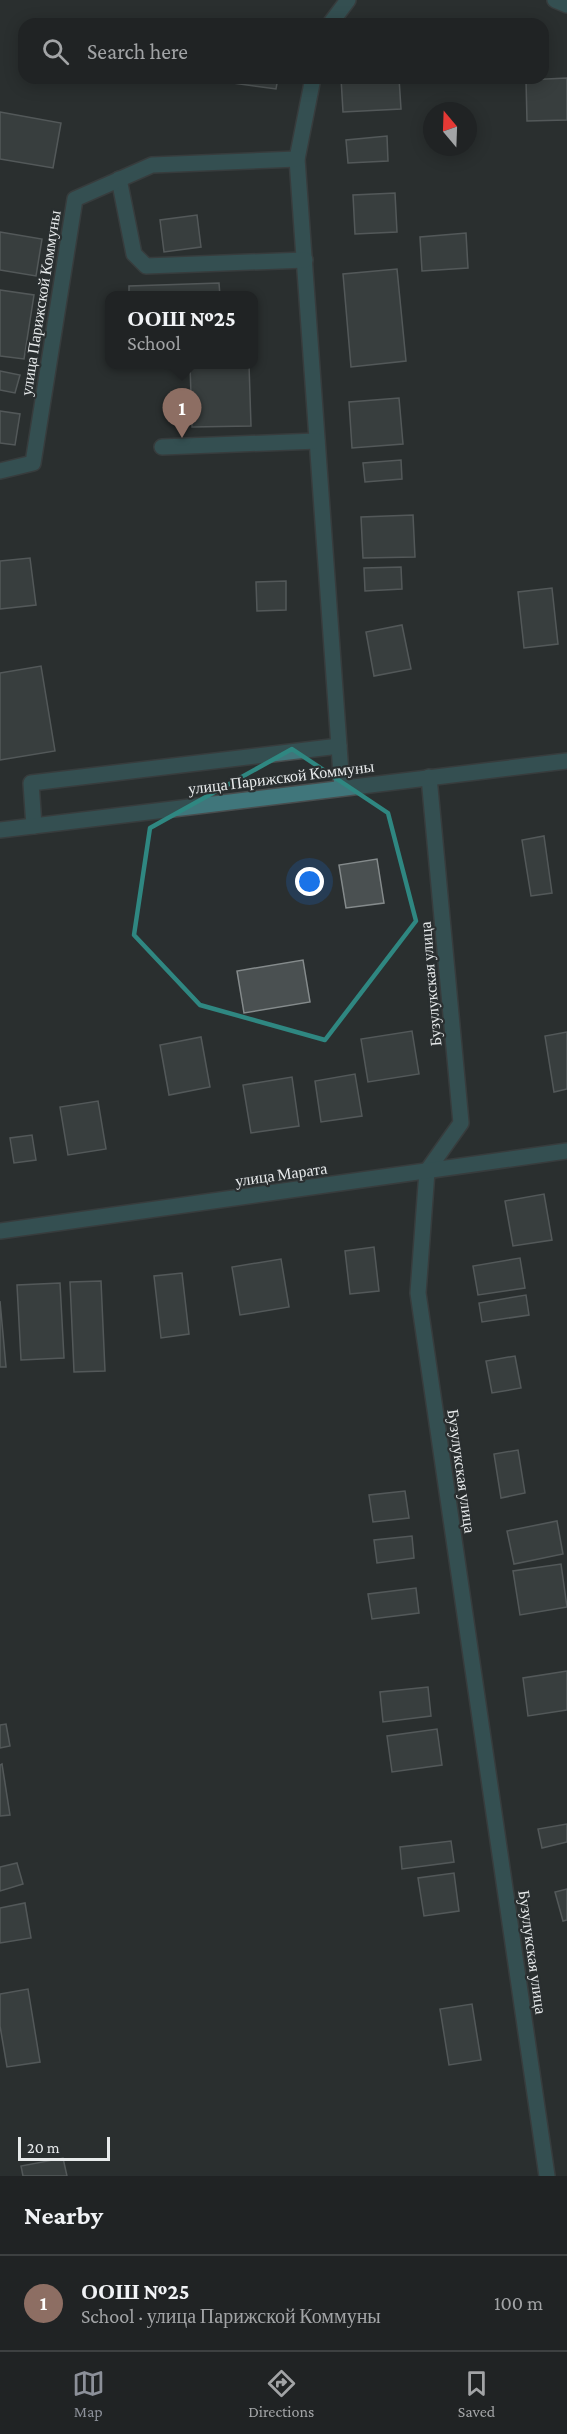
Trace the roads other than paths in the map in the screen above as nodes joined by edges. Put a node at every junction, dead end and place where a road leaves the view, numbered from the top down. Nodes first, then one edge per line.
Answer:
1 (348, 0) edge
2 (555, 0) edge
3 (567, 5) edge
4 (334, 18) edge
5 (312, 84) edge
6 (297, 159) junction
7 (119, 179) junction
8 (304, 260) junction
9 (317, 441) junction
10 (162, 447) dead end
11 (0, 471) edge
12 (339, 746) junction
13 (567, 761) edge
14 (429, 777) junction
15 (342, 788) junction
16 (34, 826) junction
17 (0, 830) edge
18 (567, 1151) edge
19 (427, 1172) junction
20 (0, 1231) edge
21 (548, 2176) edge

1 - 4 street
2 - 3 street
5 - 6 street
6 - 7 street, улица Парижской Коммуны
6 - 8 street
7 - 8 street
7 - 11 street, улица Парижской Коммуны
8 - 9 street
9 - 10 street
9 - 12 street
12 - 15 street
12 - 16 street
13 - 14 street, улица Парижской Коммуны
14 - 15 street, улица Парижской Коммуны
14 - 19 street, Бузулукская улица
15 - 16 street, улица Парижской Коммуны
16 - 17 street, улица Парижской Коммуны
18 - 19 street, улица Марата
19 - 20 street, улица Марата
19 - 21 street, Бузулукская улица

